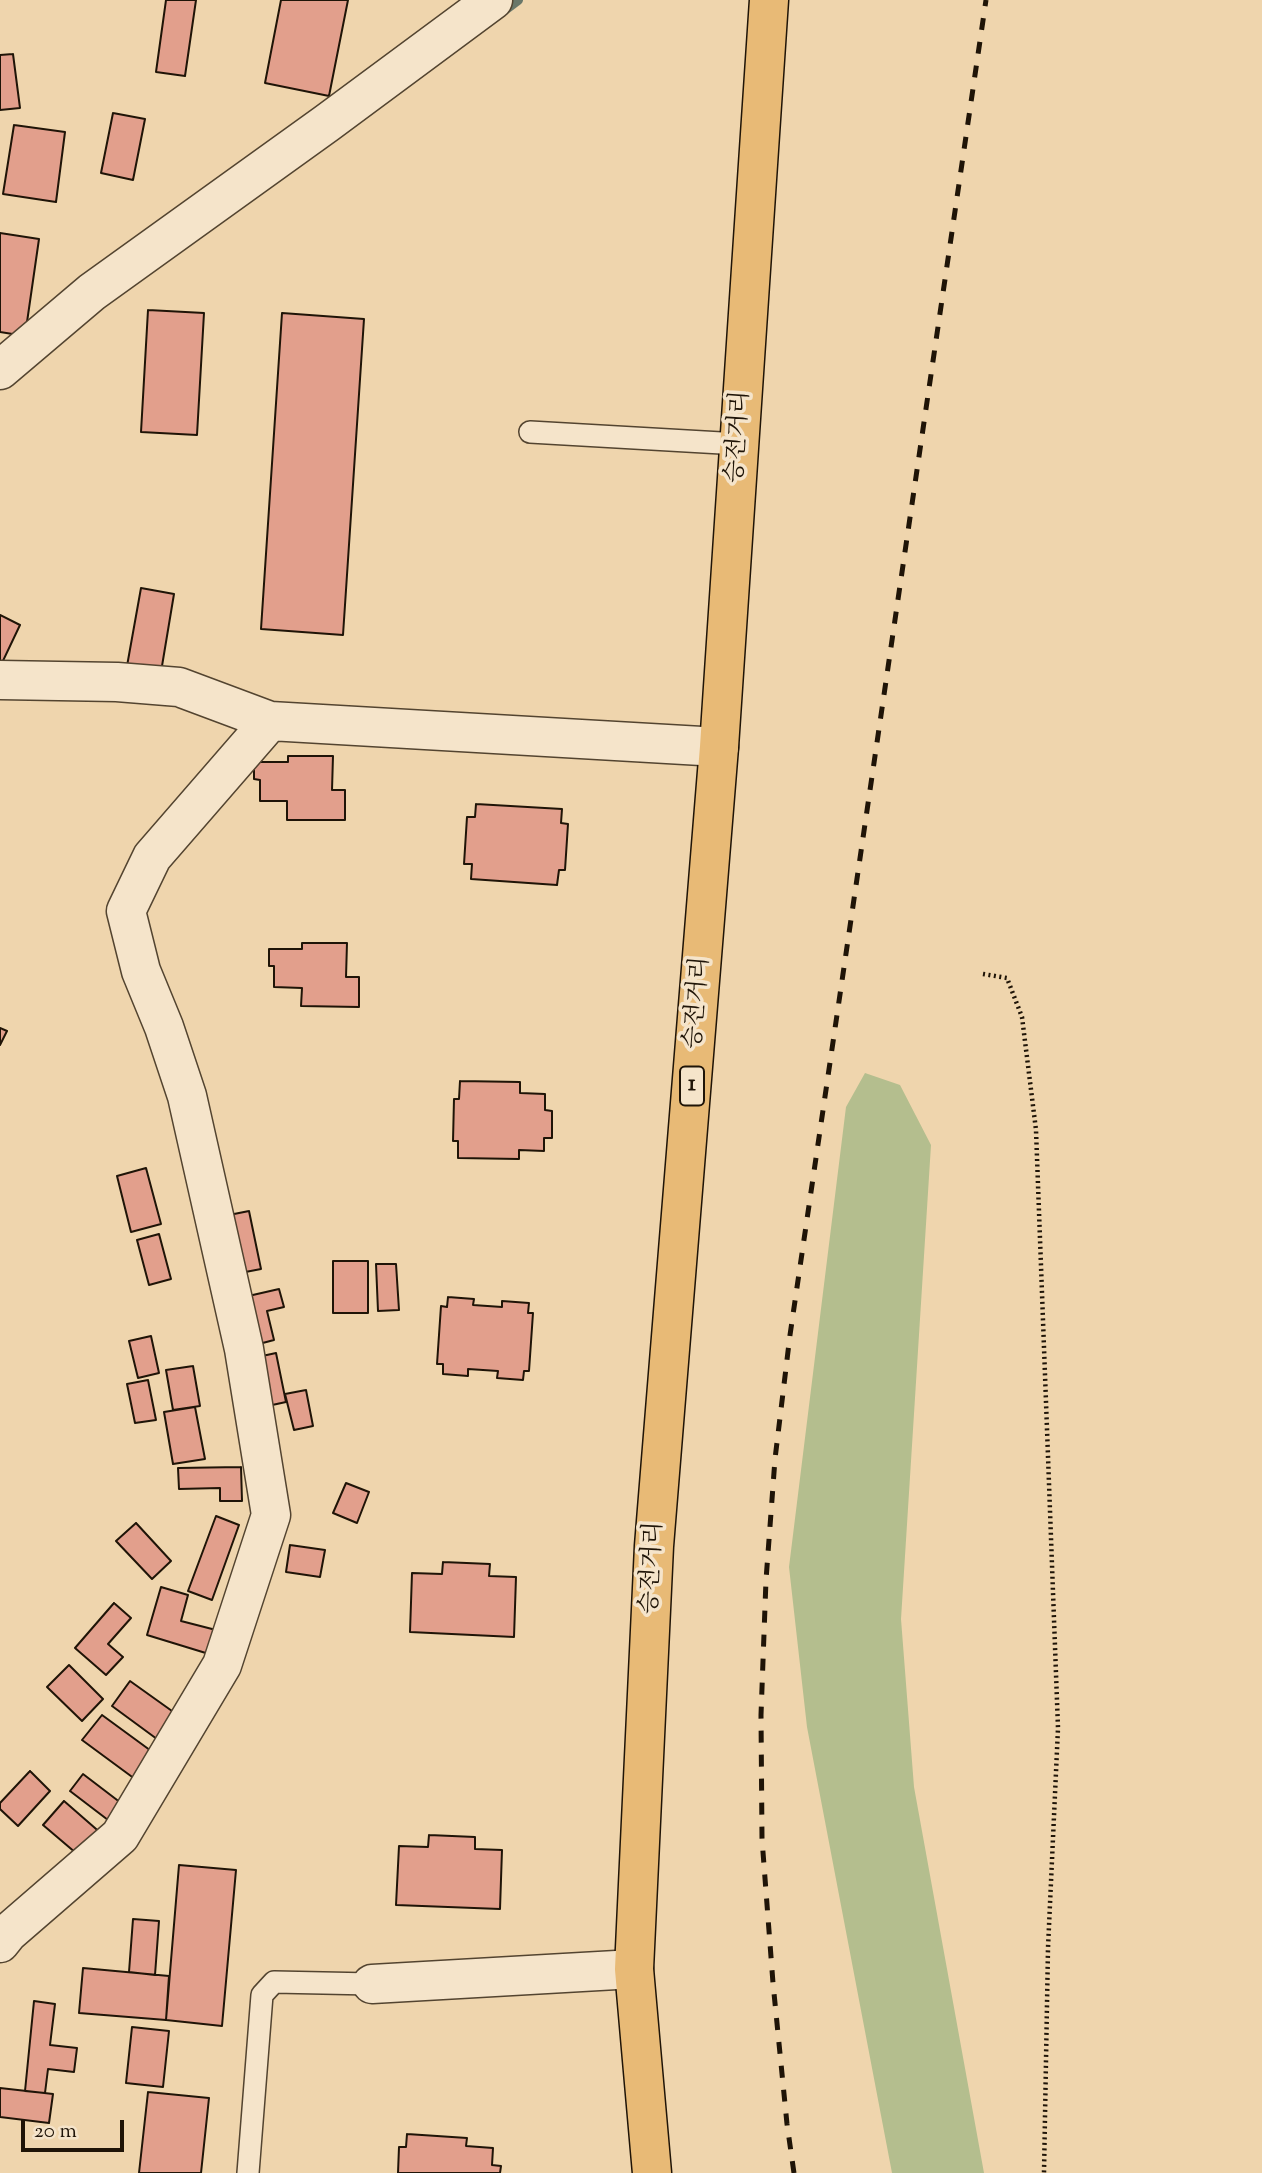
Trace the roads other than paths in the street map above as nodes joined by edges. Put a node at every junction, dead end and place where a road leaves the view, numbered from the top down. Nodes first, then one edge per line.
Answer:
1 (493, 0) edge
2 (769, 0) edge
3 (0, 370) edge
4 (530, 432) dead end
5 (739, 444) junction
6 (0, 680) edge
7 (270, 721) junction
8 (719, 747) junction
9 (0, 1943) edge
10 (634, 1969) junction
11 (372, 1984) joint
12 (248, 2173) edge
13 (652, 2173) edge

1 - 3 street
2 - 5 main road, 승전거리 / 1
4 - 5 lane
5 - 8 main road, 승전거리 / 1
6 - 7 street
7 - 8 street
7 - 9 street
8 - 10 main road, 승전거리 / 1
10 - 11 street
10 - 13 main road, 승전거리 / 1
11 - 12 lane

